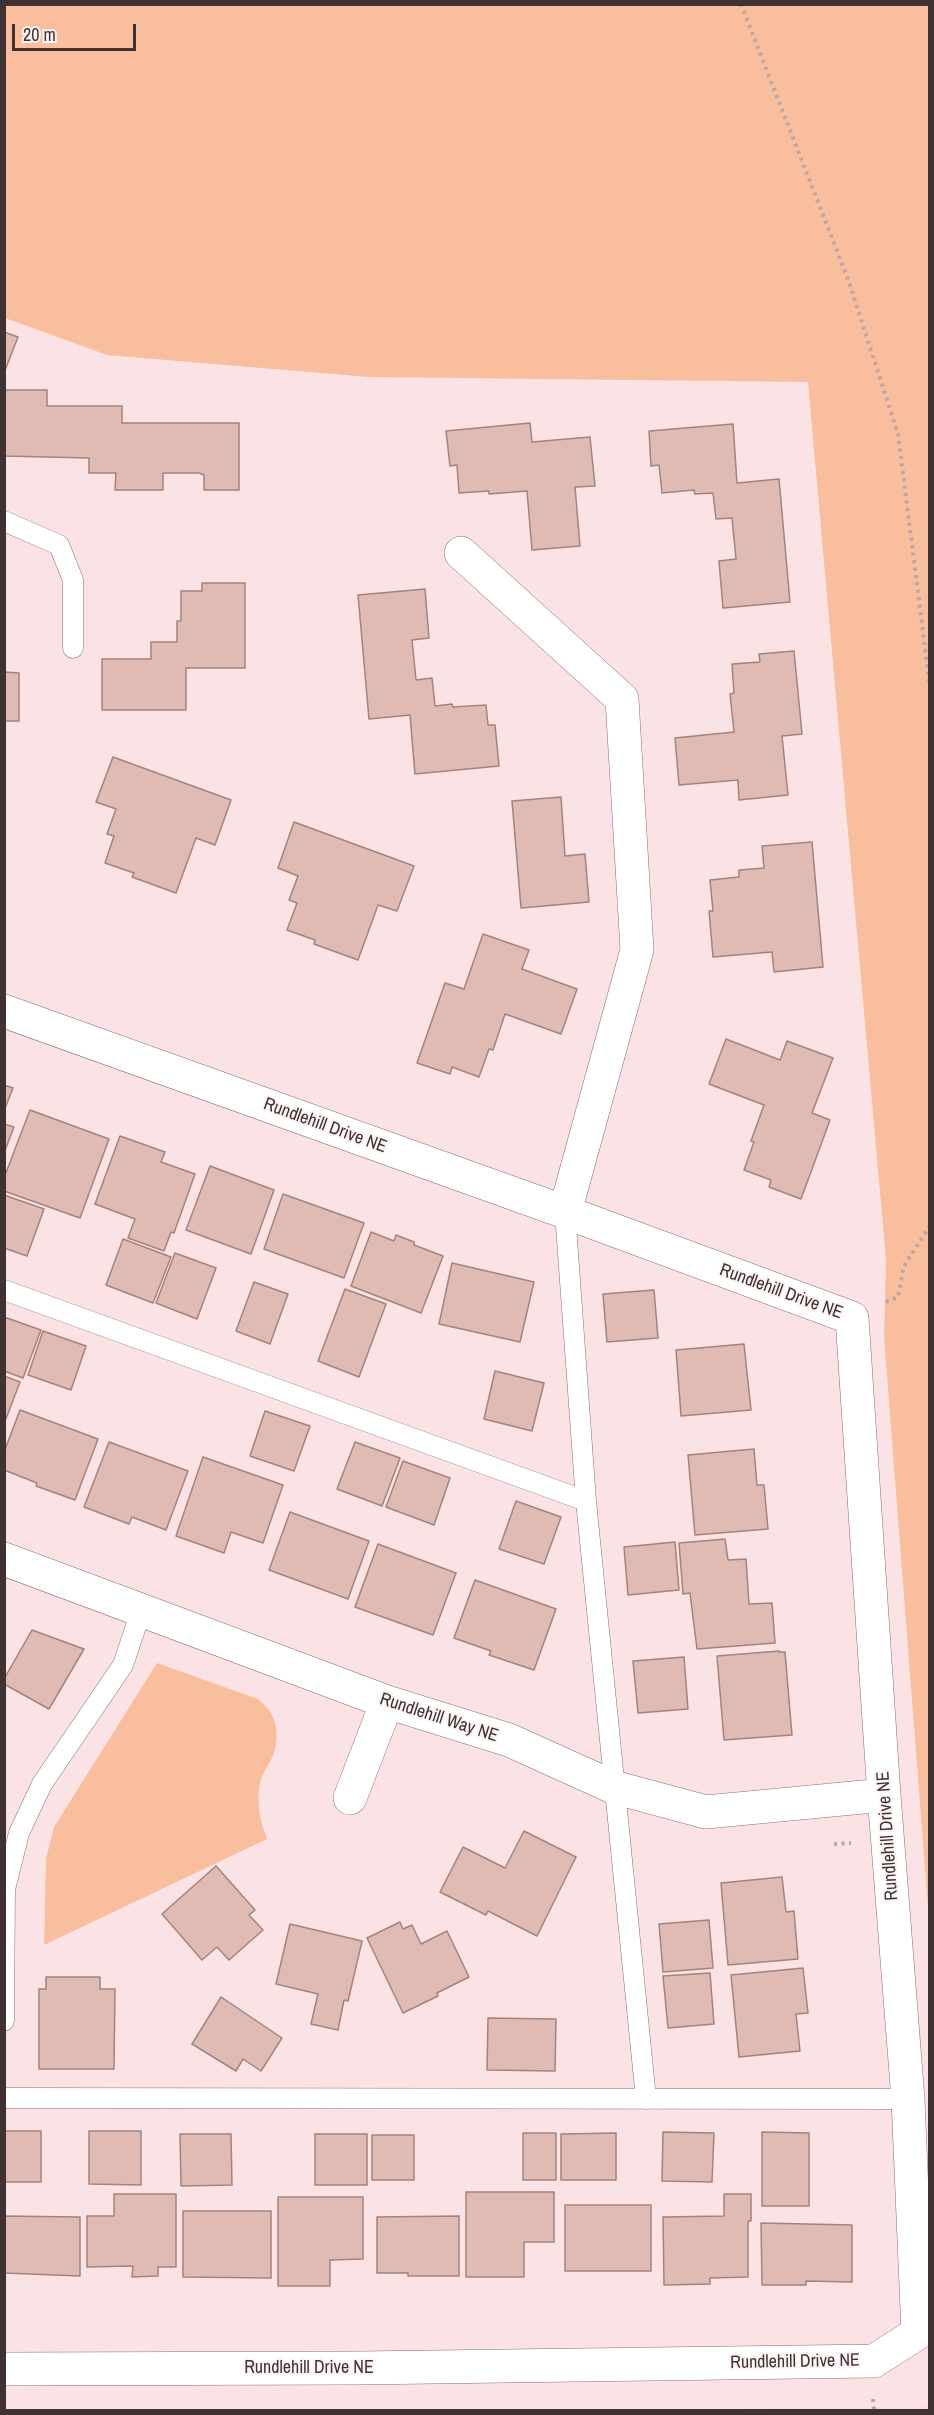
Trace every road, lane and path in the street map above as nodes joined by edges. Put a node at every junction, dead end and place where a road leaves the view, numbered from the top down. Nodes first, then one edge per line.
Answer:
1 (741, 4) edge
2 (4, 520) edge
3 (461, 553) dead end
4 (73, 648) dead end
5 (930, 687) edge
6 (4, 1011) edge
7 (565, 1212) junction
8 (930, 1226) edge
9 (4, 1290) edge
10 (852, 1318) junction
11 (586, 1501) junction
12 (4, 1559) edge
13 (141, 1611) junction
14 (387, 1702) junction
15 (613, 1786) junction
16 (884, 1795) junction
17 (350, 1798) dead end
18 (4, 2021) edge
19 (4, 2098) edge
20 (646, 2099) junction
21 (908, 2099) junction
22 (4, 2369) edge

1 - 5 path
2 - 4 lane
3 - 7 street
6 - 7 street, Rundlehill Drive NE
7 - 10 street, Rundlehill Drive NE
7 - 11 lane
8 - 10 path
9 - 11 lane
10 - 16 street, Rundlehill Drive NE
11 - 15 lane
12 - 13 street, Rundlehill Way NE
13 - 14 street, Rundlehill Way NE
13 - 18 lane
14 - 15 street, Rundlehill Way NE
14 - 17 street
15 - 16 street, Rundlehill Way NE
15 - 20 lane
16 - 21 street, Rundlehill Drive NE
19 - 20 lane
20 - 21 lane
21 - 22 street, Rundlehill Drive NE

